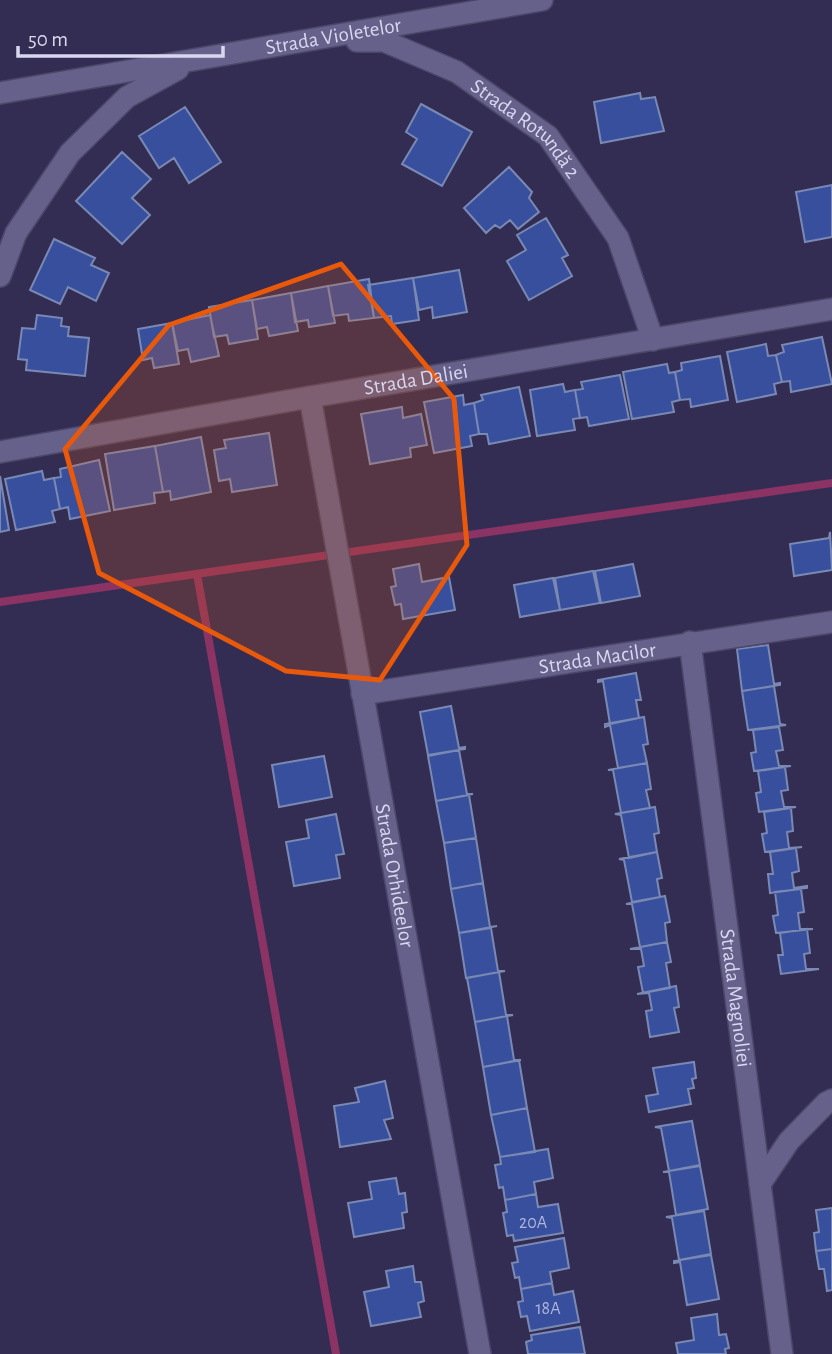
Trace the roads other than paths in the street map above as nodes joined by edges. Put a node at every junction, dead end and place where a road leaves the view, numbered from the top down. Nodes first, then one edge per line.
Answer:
1 (542, 0) edge
2 (299, 41) junction
3 (196, 60) junction
4 (0, 93) edge
5 (0, 276) edge
6 (832, 309) edge
7 (653, 340) junction
8 (310, 397) junction
9 (0, 452) edge
10 (832, 622) edge
11 (690, 642) junction
12 (362, 694) junction
13 (832, 1100) edge
14 (760, 1184) junction
15 (480, 1354) edge
16 (782, 1354) edge

1 - 2 street, Strada Violetelor
2 - 3 street, Strada Violetelor
2 - 7 street, Strada Rotundă 2
3 - 4 street, Strada Violetelor
3 - 5 street
6 - 7 street, Strada Daliei
7 - 8 street, Strada Daliei
8 - 9 street, Strada Daliei
8 - 12 street, Strada Orhideelor
10 - 11 street, Strada Macilor
11 - 12 street, Strada Macilor
11 - 14 street, Strada Magnoliei
12 - 15 street, Strada Orhideelor
13 - 14 street
14 - 16 street, Strada Magnoliei

